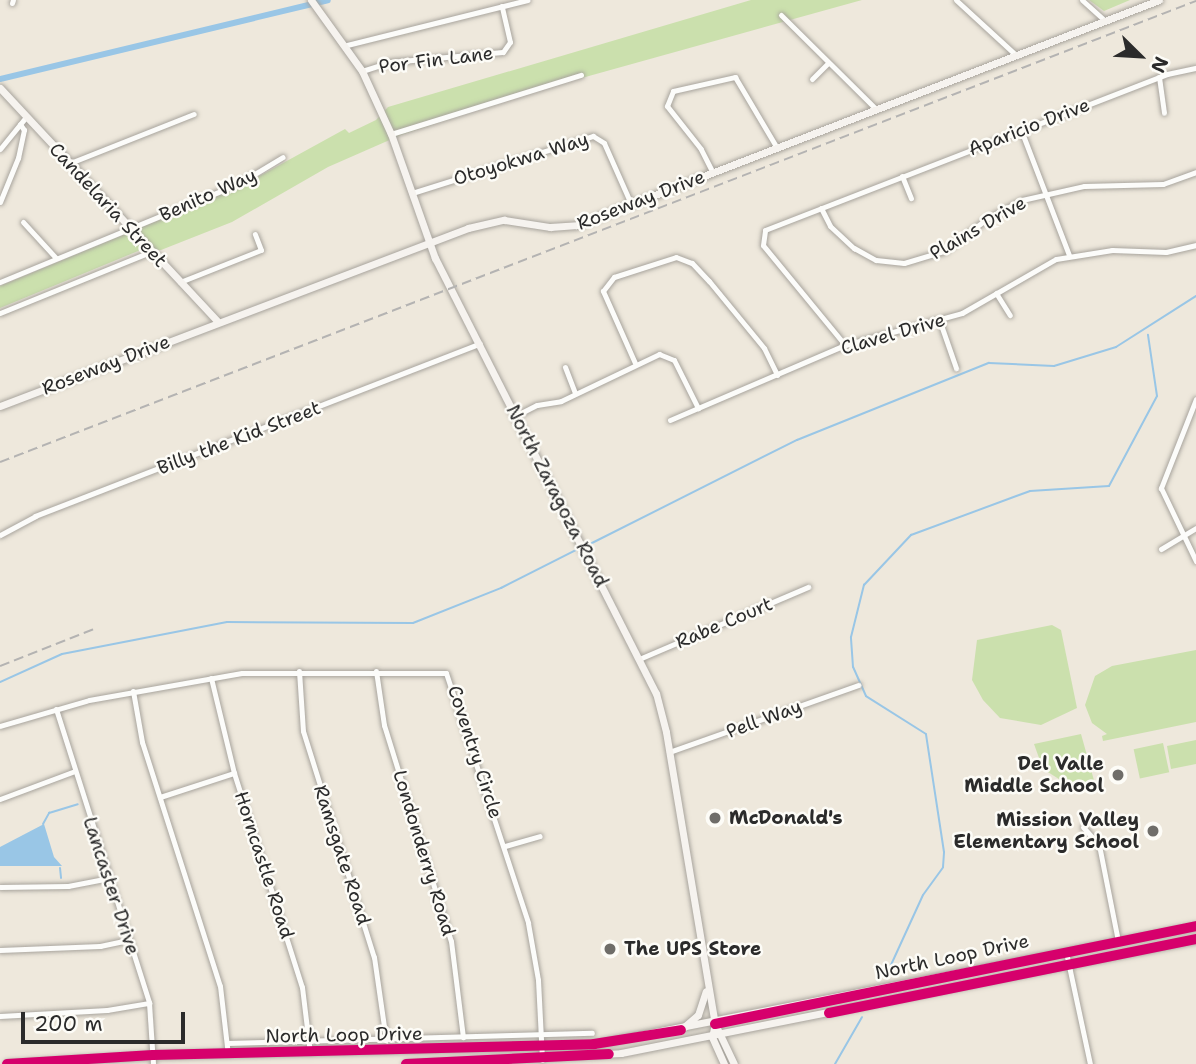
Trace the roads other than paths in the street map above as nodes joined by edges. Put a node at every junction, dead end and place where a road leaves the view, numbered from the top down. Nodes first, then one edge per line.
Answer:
1 (311, 0) edge
2 (527, 0) edge
3 (956, 0) edge
4 (1082, 0) edge
5 (1130, 0) edge
6 (1159, 0) edge
7 (502, 6) junction
8 (1138, 8) junction
9 (781, 15) dead end
10 (1105, 21) junction
11 (347, 45) junction
12 (1017, 56) junction
13 (828, 63) junction
14 (1196, 68) edge
15 (362, 71) junction
16 (581, 75) dead end
17 (1159, 77) junction
18 (812, 79) dead end
19 (0, 88) edge
20 (877, 110) junction
21 (1164, 113) dead end
22 (194, 114) dead end
23 (26, 117) junction
24 (20, 124) junction
25 (1021, 130) junction
26 (391, 134) junction
27 (777, 148) junction
28 (0, 149) edge
29 (283, 157) dead end
30 (70, 163) junction
31 (1196, 172) edge
32 (713, 173) junction
33 (902, 176) junction
34 (412, 193) junction
35 (1046, 194) junction
36 (911, 198) dead end
37 (0, 202) edge
38 (631, 204) junction
39 (821, 208) junction
40 (23, 222) dead end
41 (131, 228) junction
42 (255, 234) dead end
43 (428, 242) junction
44 (1196, 245) edge
45 (153, 251) junction
46 (1069, 255) junction
47 (56, 258) junction
48 (0, 282) edge
49 (180, 282) junction
50 (996, 293) junction
51 (0, 313) edge
52 (1010, 315) dead end
53 (217, 321) junction
54 (940, 322) junction
55 (480, 343) junction
56 (845, 345) junction
57 (635, 363) junction
58 (565, 367) dead end
59 (956, 368) dead end
60 (777, 375) junction
61 (576, 393) junction
62 (1196, 399) edge
63 (0, 406) edge
64 (698, 408) junction
65 (517, 415) junction
66 (1195, 415) edge
67 (670, 420) dead end
68 (1196, 528) edge
69 (0, 535) edge
70 (1182, 536) junction
71 (1161, 549) dead end
72 (1196, 561) edge
73 (808, 587) dead end
74 (639, 659) junction
75 (299, 671) junction
76 (376, 671) junction
77 (211, 678) junction
78 (858, 685) dead end
79 (133, 691) junction
80 (56, 709) junction
81 (0, 726) edge
82 (670, 752) junction
83 (75, 771) junction
84 (234, 773) junction
85 (160, 797) junction
86 (0, 799) edge
87 (1083, 827) dead end
88 (540, 836) dead end
89 (505, 846) junction
90 (109, 878) junction
91 (0, 887) edge
92 (1196, 926) edge
93 (1196, 939) edge
94 (129, 940) junction
95 (1118, 942) junction
96 (0, 950) edge
97 (1066, 952) junction
98 (1069, 965) junction
99 (706, 986) junction
100 (849, 996) junction
101 (149, 1003) junction
102 (851, 1008) junction
103 (0, 1016) edge
104 (715, 1024) junction
105 (681, 1030) junction
106 (592, 1033) dead end
107 (541, 1034) junction
108 (723, 1036) junction
109 (463, 1037) junction
110 (712, 1037) junction
111 (386, 1040) junction
112 (308, 1042) junction
113 (227, 1043) junction
114 (541, 1046) junction
115 (310, 1054) junction
116 (228, 1055) junction
117 (153, 1060) edge
118 (542, 1060) junction
119 (464, 1063) edge
120 (12, 1064) edge
121 (229, 1064) edge
122 (406, 1064) edge
123 (724, 1064) edge
124 (734, 1064) edge
125 (1090, 1064) edge

1 - 11 main road, North Zaragoza Road
2 - 7 street
3 - 12 street
4 - 10 street
5 - 8 main road
6 - 8 main road, Roseway Drive
7 - 11 street
7 - 15 street, Por Fin Lane
8 - 10 main road, Roseway Drive
9 - 13 street
10 - 12 main road, Roseway Drive
11 - 15 main road, North Zaragoza Road
12 - 20 main road, Roseway Drive
13 - 18 street
13 - 20 street
14 - 17 street, Aparicio Drive
15 - 26 main road, North Zaragoza Road
16 - 26 street
17 - 21 street
17 - 25 street, Aparicio Drive
19 - 23 main road, Candelaria Street
20 - 27 main road, Roseway Drive
22 - 30 street
23 - 24 street
23 - 30 main road, Candelaria Street
24 - 28 street
24 - 37 street
25 - 33 street, Aparicio Drive
25 - 35 street
26 - 34 main road, North Zaragoza Road
27 - 32 main road, Roseway Drive
27 - 32 street
29 - 41 street, Benito Way
30 - 41 main road, Candelaria Street
31 - 35 street, Plains Drive
32 - 38 main road, Roseway Drive
33 - 36 street
33 - 39 street, Aparicio Drive
34 - 38 street, Otoyokwa Way
34 - 43 main road, North Zaragoza Road
35 - 39 street, Plains Drive
35 - 46 street
38 - 43 main road, Roseway Drive
39 - 56 street, Aparicio Drive
40 - 47 street
41 - 45 main road, Candelaria Street
41 - 47 street, Benito Way
42 - 49 street
43 - 53 main road, Roseway Drive
43 - 55 main road, North Zaragoza Road
44 - 46 street, Clavel Drive
45 - 49 main road, Candelaria Street
45 - 51 street
46 - 50 street, Clavel Drive
47 - 48 street, Benito Way
49 - 53 main road, Candelaria Street
50 - 52 street
50 - 54 street, Clavel Drive
53 - 63 main road, Roseway Drive
54 - 56 street, Clavel Drive
54 - 59 street
55 - 65 main road, North Zaragoza Road
55 - 69 street, Billy the Kid Street
56 - 60 street, Clavel Drive
57 - 60 street
57 - 61 street
57 - 64 street
58 - 61 street
60 - 64 street, Clavel Drive
61 - 65 street
62 - 66 street
64 - 67 street, Clavel Drive
65 - 74 main road, North Zaragoza Road
66 - 70 street
68 - 70 street
70 - 71 street
70 - 72 street
73 - 74 street, Rabe Court
74 - 82 main road, North Zaragoza Road
75 - 76 street, Coventry Circle
75 - 77 street, Coventry Circle
75 - 111 street, Ramsgate Road
76 - 89 street, Coventry Circle
76 - 109 street, Londonderry Road
77 - 79 street, Coventry Circle
77 - 84 street, Horncastle Road
78 - 82 street, Pell Way
79 - 80 street, Coventry Circle
79 - 85 street
80 - 81 street, Coventry Circle
80 - 83 street, Lancaster Drive
82 - 99 main road, North Zaragoza Road
83 - 86 street
83 - 90 street, Lancaster Drive
84 - 85 street
84 - 112 street, Horncastle Road
85 - 113 street
87 - 95 street
88 - 89 street
89 - 107 street, Coventry Circle
90 - 91 street
90 - 94 street, Lancaster Drive
92 - 95 main road, North Loop Drive
93 - 98 main road, North Loop Drive
94 - 96 street
94 - 101 street, Lancaster Drive
95 - 97 main road, North Loop Drive
97 - 98 street
97 - 100 main road, North Loop Drive
98 - 102 main road, North Loop Drive
98 - 125 street
99 - 104 main road, North Zaragoza Road
99 - 105 main road
100 - 102 main road
100 - 104 main road, North Loop Drive
101 - 103 street
101 - 117 street, Lancaster Drive
102 - 108 main road, North Loop Drive
104 - 105 main road, North Loop Drive
104 - 108 main road, North Zaragoza Road
104 - 110 main road, North Zaragoza Road
105 - 114 main road, North Loop Drive
106 - 107 street
107 - 109 street
107 - 114 street, Coventry Circle
108 - 110 main road, North Loop Drive
108 - 124 main road, North Zaragoza Road
109 - 111 street
110 - 118 main road, North Loop Drive
110 - 123 main road
111 - 112 street
112 - 113 street
112 - 115 street, Horncastle Road
113 - 116 street
114 - 115 main road, North Loop Drive
114 - 118 street, Coventry Circle
115 - 116 main road, North Loop Drive
116 - 117 main road, North Loop Drive
116 - 121 main road
117 - 120 main road, North Loop Drive
118 - 119 main road, North Loop Drive
119 - 122 main road, North Loop Drive

